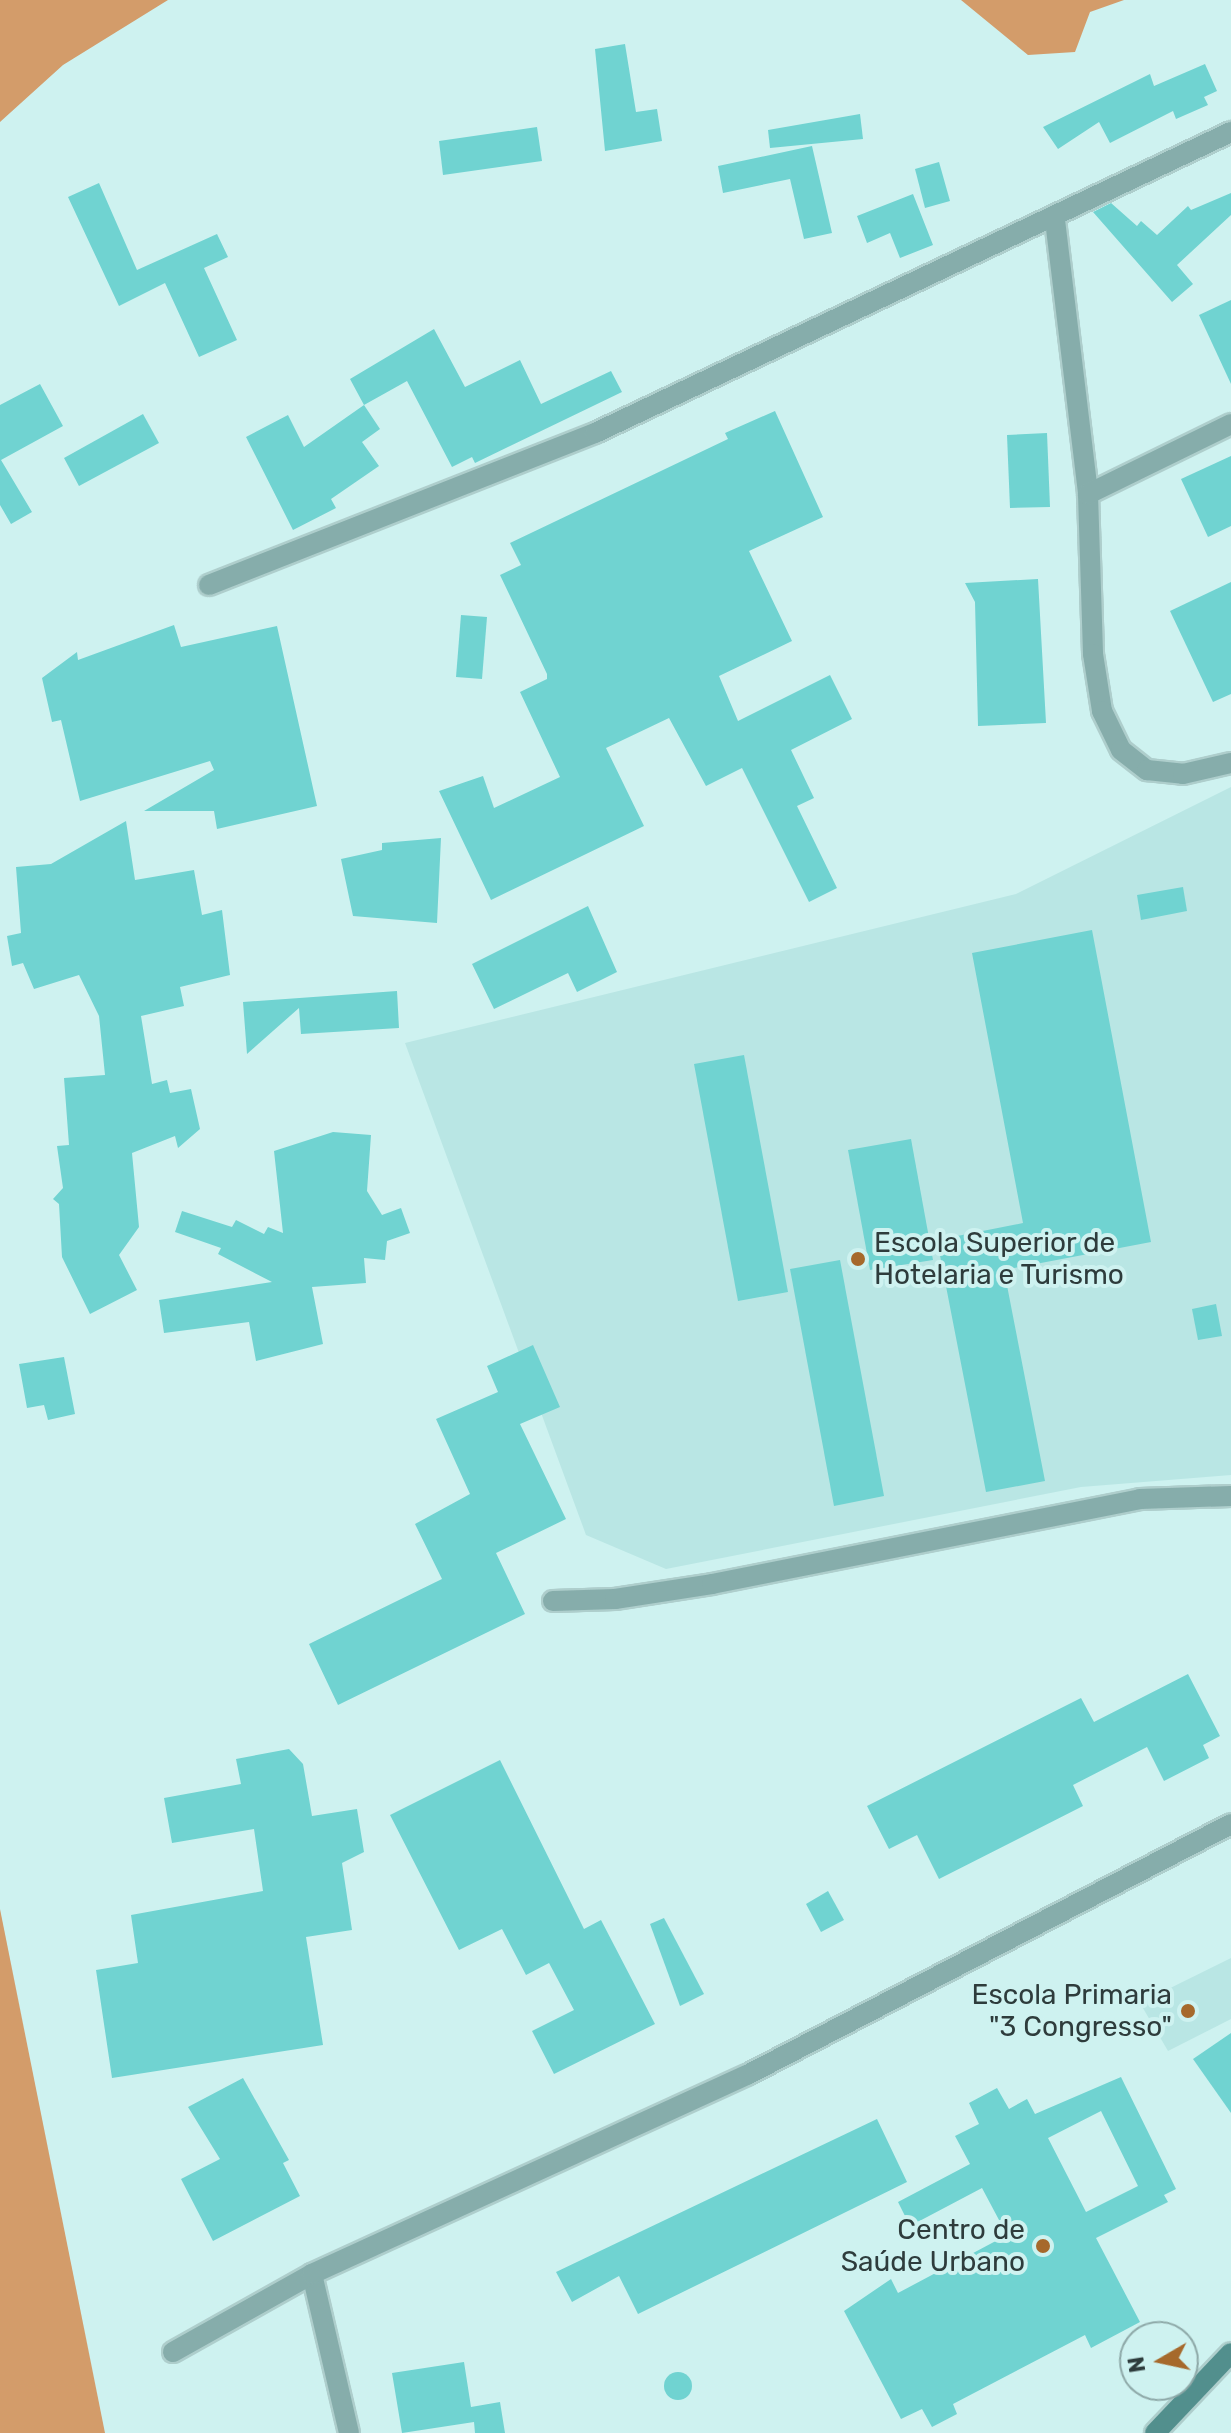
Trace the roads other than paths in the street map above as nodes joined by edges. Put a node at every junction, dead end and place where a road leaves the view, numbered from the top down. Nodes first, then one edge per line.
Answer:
1 (1231, 132) edge
2 (1055, 220) junction
3 (1231, 424) edge
4 (1088, 494) junction
5 (209, 585) dead end
6 (1231, 763) edge
7 (1231, 1496) edge
8 (553, 1601) dead end
9 (1231, 1824) edge
10 (312, 2274) junction
11 (173, 2352) dead end
12 (1231, 2353) edge
13 (349, 2433) edge
14 (1155, 2433) edge

1 - 2 street
2 - 4 street
2 - 5 street
3 - 4 street
4 - 6 street
7 - 8 street
9 - 10 street
10 - 11 street
10 - 13 street
12 - 14 street

